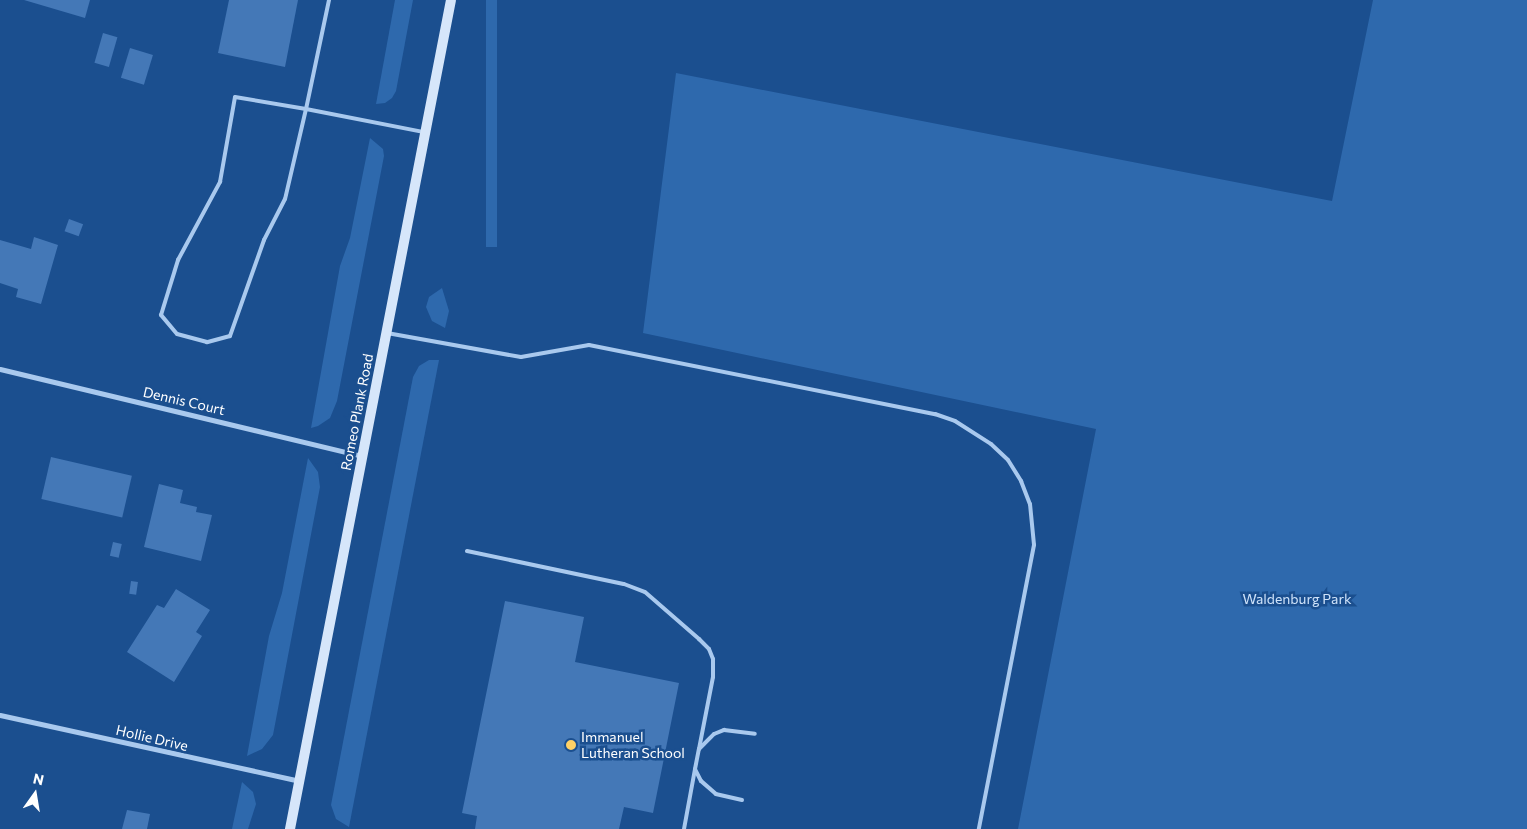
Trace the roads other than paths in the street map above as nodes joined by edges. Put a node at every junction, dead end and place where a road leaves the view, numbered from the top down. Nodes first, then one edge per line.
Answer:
1 (329, 0) edge
2 (451, 0) edge
3 (306, 109) junction
4 (425, 132) junction
5 (387, 333) junction
6 (0, 369) edge
7 (362, 456) junction
8 (467, 551) dead end
9 (0, 715) edge
10 (754, 734) dead end
11 (699, 749) junction
12 (695, 769) junction
13 (300, 781) junction
14 (742, 800) dead end
15 (290, 829) edge
16 (684, 829) edge
17 (979, 829) edge

1 - 3 lane
2 - 4 main road, Romeo Plank Road
3 - 3 lane
3 - 4 lane
4 - 5 main road, Romeo Plank Road
5 - 7 main road, Romeo Plank Road
5 - 17 lane
6 - 7 street, Dennis Court
7 - 13 main road, Romeo Plank Road
8 - 11 lane
9 - 13 street, Hollie Drive
10 - 11 lane
11 - 12 lane
12 - 14 lane
12 - 16 lane
13 - 15 main road, Romeo Plank Road

